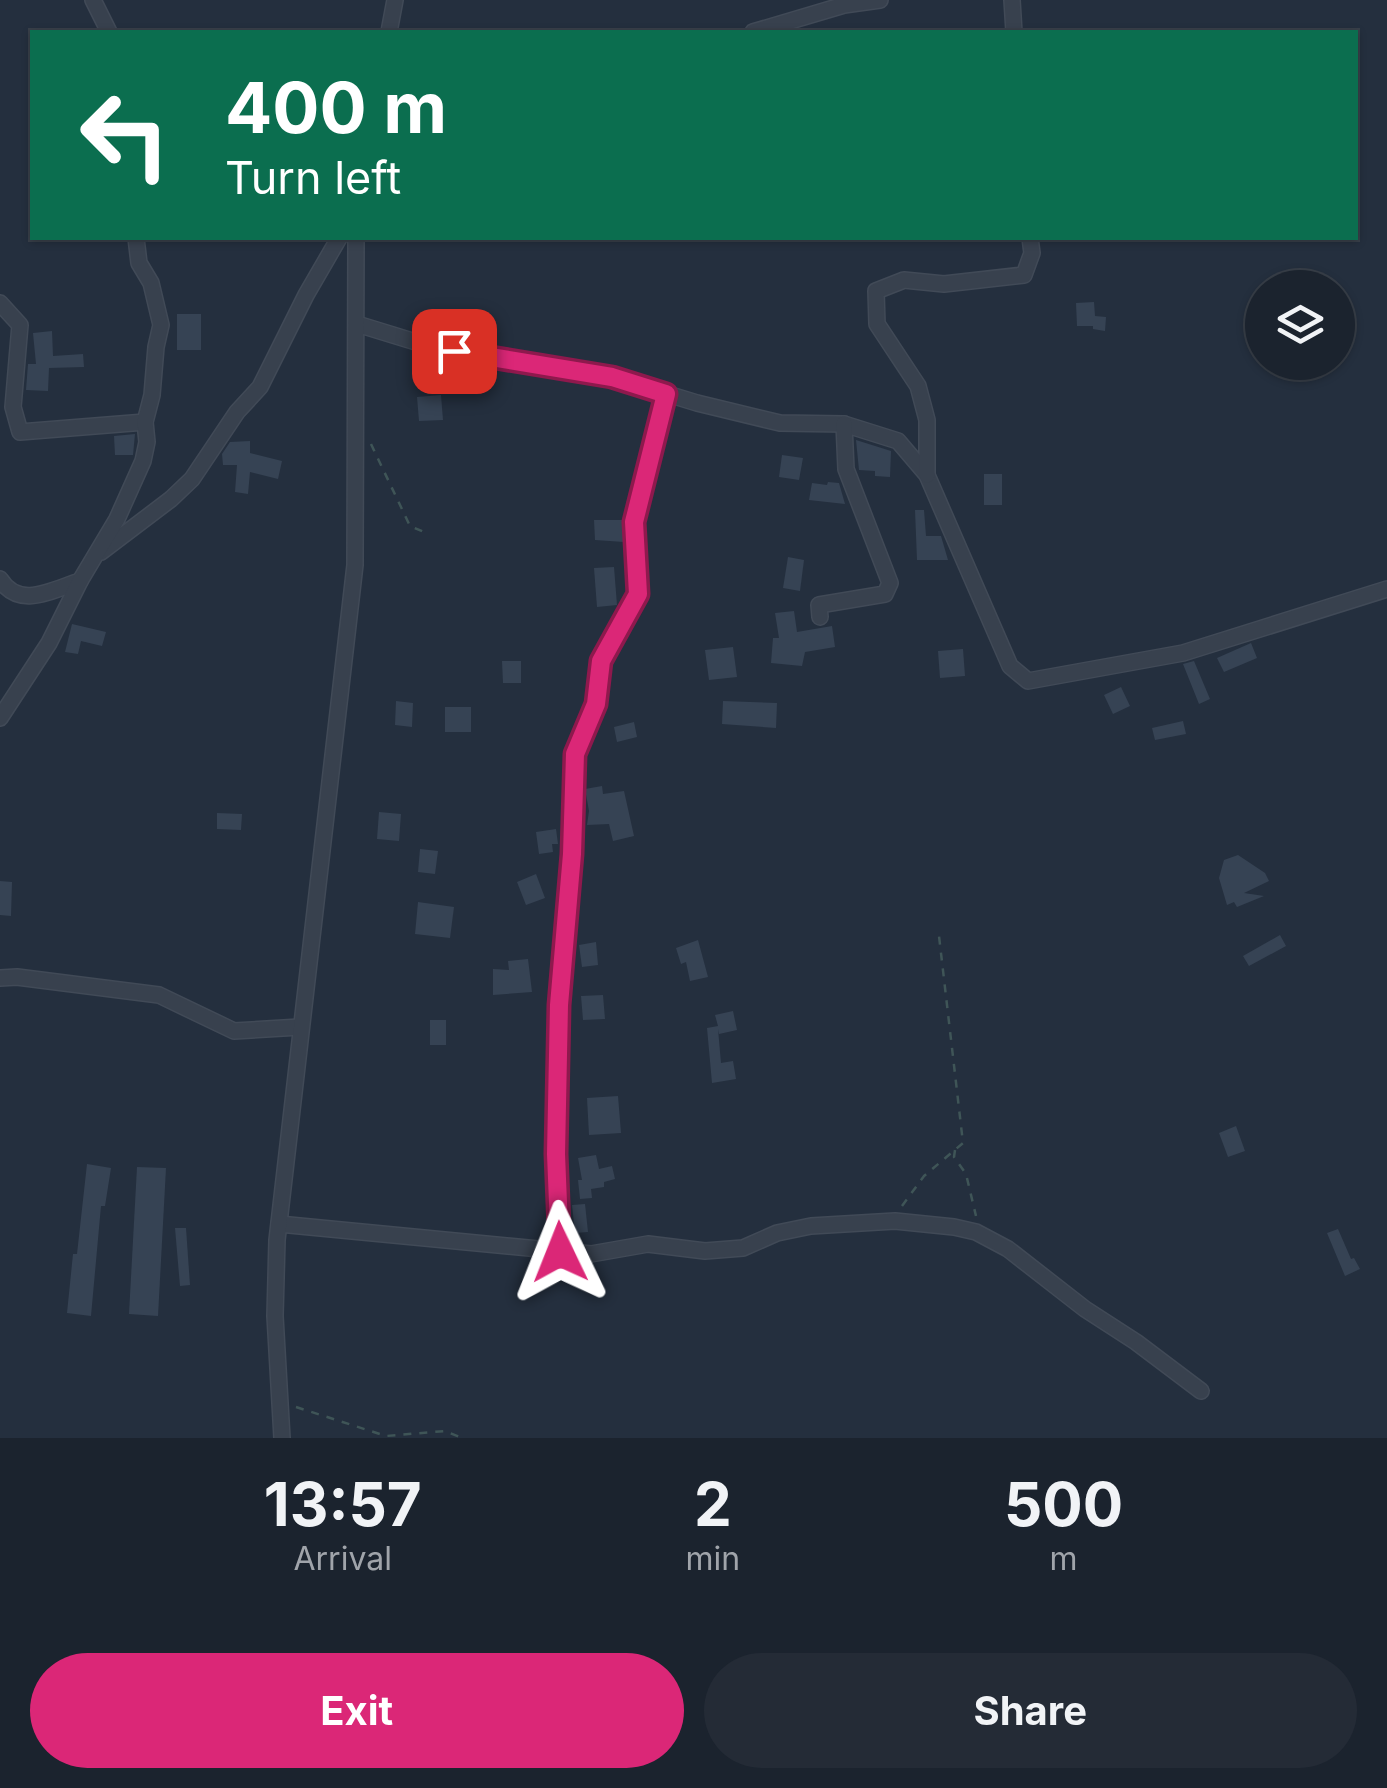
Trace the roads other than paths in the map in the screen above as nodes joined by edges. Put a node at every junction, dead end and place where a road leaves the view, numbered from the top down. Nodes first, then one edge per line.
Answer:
1 (93, 0) edge
2 (394, 0) edge
3 (880, 0) edge
4 (1012, 0) edge
5 (108, 30) edge
6 (389, 30) edge
7 (760, 30) edge
8 (1014, 30) edge
9 (136, 240) edge
10 (338, 240) edge
11 (356, 240) edge
12 (1030, 240) edge
13 (0, 303) edge
14 (357, 324) junction
15 (666, 394) junction
16 (145, 422) junction
17 (844, 424) junction
18 (927, 475) junction
19 (92, 559) junction
20 (0, 579) edge
21 (80, 581) junction
22 (1387, 589) edge
23 (820, 617) dead end
24 (0, 718) edge
25 (0, 978) edge
26 (300, 1027) junction
27 (278, 1224) junction
28 (560, 1252) junction
29 (1201, 1391) dead end
30 (282, 1438) edge

1 - 5 street
2 - 6 street
3 - 7 street
4 - 8 street
9 - 16 street
10 - 19 street
11 - 14 street
12 - 18 street
13 - 16 street
14 - 15 street
14 - 26 street
15 - 17 street
15 - 28 street
16 - 19 street
17 - 18 street
17 - 23 street
18 - 22 street
19 - 21 street
20 - 21 street
21 - 24 street
25 - 26 street
26 - 27 street
27 - 28 street
27 - 30 street
28 - 29 street

